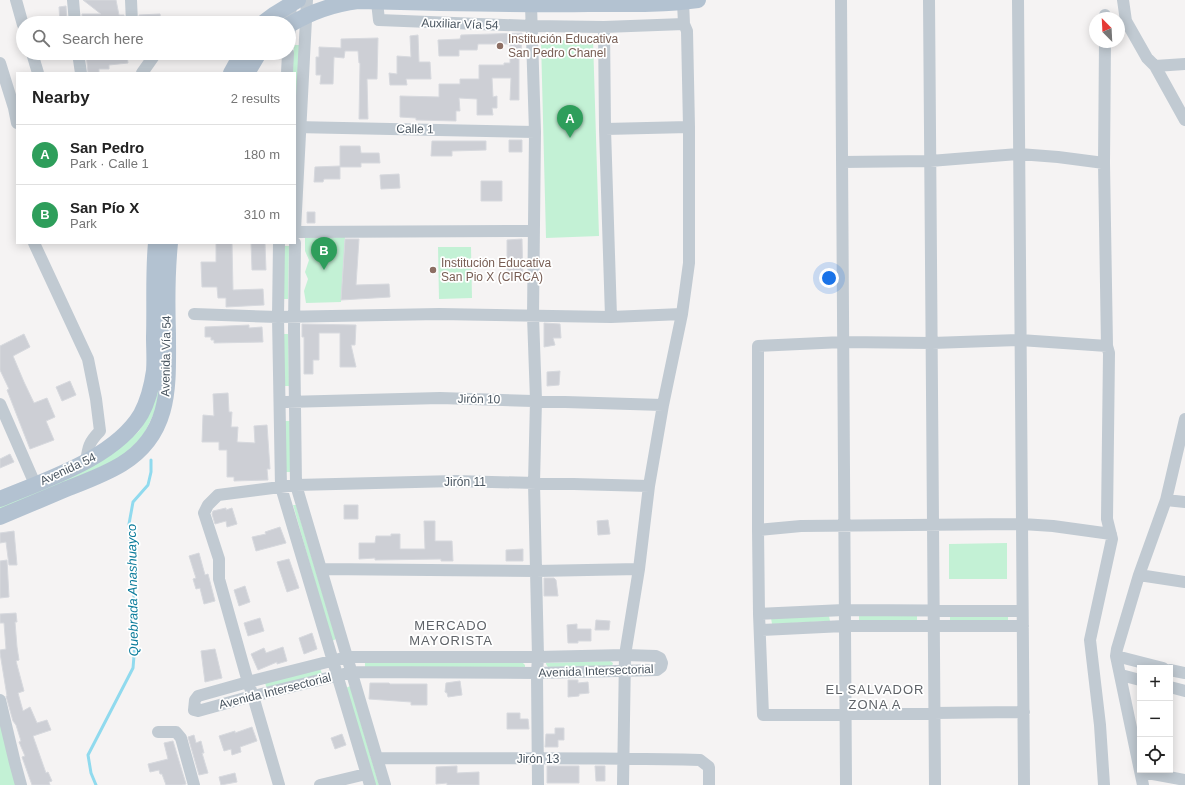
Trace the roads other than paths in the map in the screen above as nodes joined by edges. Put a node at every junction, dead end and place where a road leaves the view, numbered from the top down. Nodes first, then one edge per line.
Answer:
1 (16, 0) edge
2 (73, 0) edge
3 (131, 0) edge
4 (841, 0) edge
5 (929, 0) edge
6 (1018, 0) edge
7 (1123, 0) edge
8 (293, 1) edge
9 (691, 1) edge
10 (377, 2) junction
11 (531, 5) junction
12 (307, 8) edge
13 (20, 16) edge
14 (74, 16) edge
15 (132, 16) edge
16 (273, 16) edge
17 (291, 16) edge
18 (296, 18) edge
19 (684, 24) junction
20 (532, 26) junction
21 (604, 27) junction
22 (1105, 48) edge
23 (34, 60) edge
24 (79, 60) edge
25 (151, 60) edge
26 (238, 60) edge
27 (255, 60) edge
28 (288, 60) edge
29 (0, 63) edge
30 (1185, 64) edge
31 (1155, 66) junction
32 (38, 72) edge
33 (81, 72) edge
34 (143, 72) edge
35 (232, 72) edge
36 (248, 72) edge
37 (287, 72) edge
38 (16, 118) edge
39 (1185, 120) edge
40 (298, 127) edge
41 (689, 127) junction
42 (605, 129) junction
43 (535, 132) junction
44 (1019, 154) junction
45 (930, 161) junction
46 (842, 162) junction
47 (1104, 163) junction
48 (296, 196) edge
49 (296, 231) edge
50 (533, 231) junction
51 (34, 244) edge
52 (156, 244) edge
53 (170, 244) edge
54 (279, 244) edge
55 (295, 244) edge
56 (194, 314) dead end
57 (682, 314) junction
58 (294, 316) junction
59 (533, 316) junction
60 (278, 317) junction
61 (611, 317) junction
62 (1020, 340) junction
63 (843, 342) junction
64 (932, 343) junction
65 (1107, 346) junction
66 (536, 400) junction
67 (279, 402) junction
68 (294, 403) junction
69 (0, 404) edge
70 (663, 405) junction
71 (1185, 419) edge
72 (86, 462) junction
73 (534, 483) junction
74 (35, 484) junction
75 (296, 485) junction
76 (649, 486) junction
77 (281, 487) junction
78 (0, 499) edge
79 (1166, 500) junction
80 (1185, 502) edge
81 (0, 517) edge
82 (1022, 524) junction
83 (844, 525) junction
84 (933, 525) junction
85 (758, 530) junction
86 (1111, 534) junction
87 (322, 569) junction
88 (639, 569) junction
89 (536, 571) junction
90 (1139, 575) junction
91 (1185, 582) edge
92 (844, 610) junction
93 (933, 610) junction
94 (1022, 611) junction
95 (759, 614) junction
96 (844, 626) junction
97 (934, 626) junction
98 (1023, 626) junction
99 (761, 630) junction
100 (625, 655) junction
101 (1116, 656) junction
102 (348, 657) junction
103 (538, 657) junction
104 (332, 660) junction
105 (1151, 665) edge
106 (624, 671) junction
107 (1173, 671) edge
108 (352, 672) junction
109 (537, 673) junction
110 (1185, 673) edge
111 (1121, 675) junction
112 (338, 676) junction
113 (1137, 679) edge
114 (248, 682) junction
115 (1173, 688) edge
116 (1185, 691) edge
117 (253, 696) junction
118 (0, 700) edge
119 (1024, 712) junction
120 (845, 713) junction
121 (935, 713) junction
122 (158, 732) dead end
123 (377, 758) junction
124 (623, 758) junction
125 (538, 759) junction
126 (368, 779) edge
127 (1142, 780) edge
128 (1185, 780) edge
129 (22, 785) edge
130 (194, 785) edge
131 (279, 785) edge
132 (320, 785) edge
133 (385, 785) edge
134 (538, 785) edge
135 (623, 785) edge
136 (709, 785) edge
137 (846, 785) edge
138 (935, 785) edge
139 (1024, 785) edge
140 (1104, 785) edge

1 - 13 street
2 - 14 street
3 - 15 street
4 - 46 street
5 - 45 street
6 - 44 street
7 - 31 street
8 - 16 main road
8 - 17 street
9 - 11 main road
9 - 19 street
10 - 11 main road
10 - 12 main road
10 - 20 street, Auxiliar Vía 54
11 - 20 street
12 - 18 main road
12 - 40 street
19 - 21 street, Auxiliar Vía 54
19 - 41 street
20 - 21 street, Auxiliar Vía 54
20 - 43 street
21 - 42 street
22 - 47 street
23 - 32 street
24 - 33 street
25 - 34 street
26 - 35 main road
27 - 36 main road
28 - 37 street
29 - 38 street
30 - 31 street
31 - 39 street
40 - 43 street, Calle 1
40 - 48 street
41 - 42 street
41 - 57 street
42 - 61 street
43 - 50 street
44 - 45 street
44 - 47 street
44 - 62 street
45 - 46 street
45 - 64 street
46 - 63 street
47 - 65 street
49 - 50 street
50 - 59 street
51 - 72 street
52 - 72 main road, Avenida 54
53 - 81 main road, Avenida Vía 54
54 - 60 street
55 - 58 street
56 - 60 street
57 - 61 street
57 - 70 street
58 - 59 street
58 - 60 street
58 - 68 street
59 - 61 street
59 - 66 street
60 - 67 street
62 - 64 street
62 - 65 street
62 - 82 street
63 - 64 street
63 - 83 street
63 - 85 street
64 - 84 street
65 - 86 street
66 - 68 street, Jirón 10
66 - 70 street, Jirón 10
66 - 73 street
67 - 68 street, Jirón 10
67 - 77 street
68 - 75 street
69 - 74 street
70 - 76 street
71 - 79 street
72 - 74 main road, Avenida 54
73 - 75 street, Jirón 11
73 - 76 street, Jirón 11
73 - 89 street
74 - 78 main road, Avenida 54
75 - 77 street, Jirón 11
75 - 87 street
76 - 88 street
77 - 104 street
77 - 114 street, Jirón 11
79 - 80 street
79 - 90 street
82 - 84 street
82 - 86 street
82 - 94 street
83 - 84 street
83 - 85 street
83 - 92 street
84 - 93 street
85 - 95 street
86 - 140 street
87 - 89 street
87 - 102 street
88 - 89 street
88 - 100 street
89 - 103 street
90 - 91 street
90 - 101 street
92 - 93 street
92 - 95 street
92 - 96 street
93 - 94 street
93 - 97 street
94 - 98 street
95 - 99 street
96 - 97 street
96 - 99 street
96 - 120 street
97 - 98 street
97 - 121 street
98 - 119 street
99 - 120 street
100 - 103 street, Avenida Intersectorial
100 - 106 street
100 - 106 street, Avenida Intersectorial
101 - 105 street
101 - 111 street
102 - 103 street, Avenida Intersectorial
102 - 104 street, Avenida Intersectorial
102 - 108 street
103 - 109 street
104 - 112 street
104 - 114 street, Avenida Intersectorial
106 - 109 street, Avenida Intersectorial
106 - 124 street
107 - 110 street
108 - 109 street, Avenida Intersectorial
108 - 112 street, Avenida Intersectorial
108 - 123 street
109 - 125 street
111 - 113 street
111 - 127 street
112 - 117 street, Avenida Intersectorial
112 - 126 street
114 - 117 street
114 - 117 street, Avenida Intersectorial
115 - 116 street
117 - 131 street
118 - 129 street
119 - 121 street
119 - 139 street
120 - 121 street
120 - 137 street
121 - 138 street
122 - 130 street
123 - 125 street, Jirón 13
123 - 133 street
124 - 125 street, Jirón 13
124 - 135 street
124 - 136 street, Jirón 13
125 - 134 street
126 - 132 street
127 - 128 street

